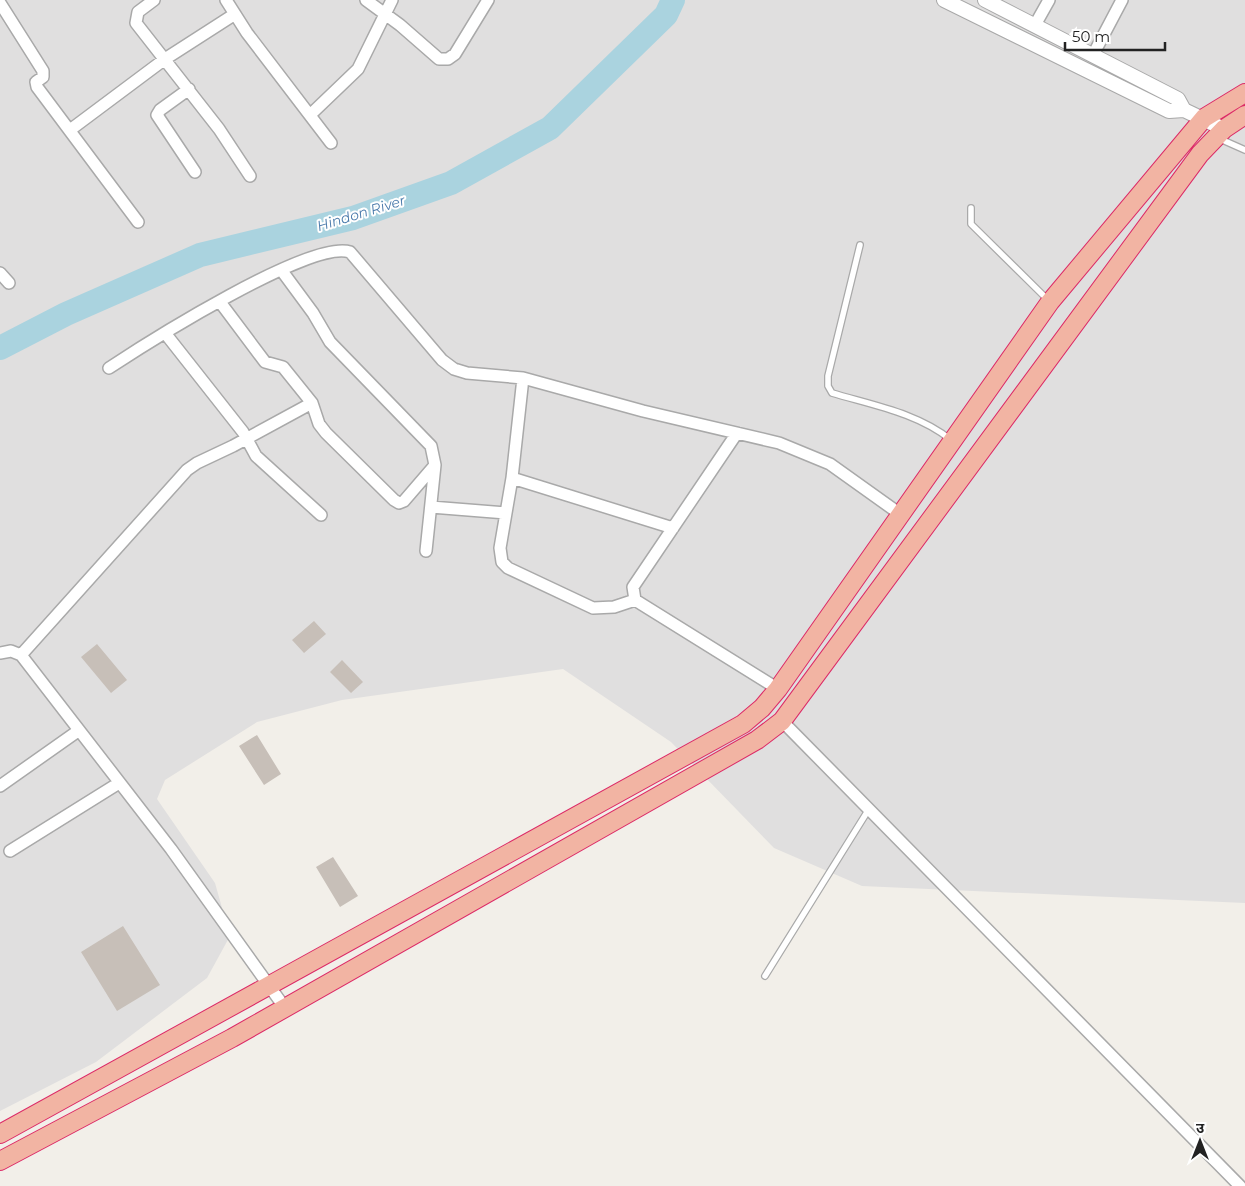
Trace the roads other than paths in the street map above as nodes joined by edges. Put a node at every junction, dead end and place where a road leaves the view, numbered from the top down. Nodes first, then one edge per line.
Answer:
1 (154, 0) edge
2 (226, 0) edge
3 (366, 0) edge
4 (392, 0) edge
5 (488, 0) edge
6 (944, 0) edge
7 (985, 0) edge
8 (1049, 0) edge
9 (1122, 0) edge
10 (0, 3) edge
11 (235, 14) junction
12 (385, 14) junction
13 (1035, 25) junction
14 (1093, 55) junction
15 (165, 60) junction
16 (189, 89) junction
17 (1245, 93) edge
18 (1184, 110) junction
19 (310, 115) junction
20 (1245, 115) edge
21 (1204, 118) junction
22 (70, 130) junction
23 (1220, 133) junction
24 (331, 143) dead end
25 (1245, 150) edge
26 (195, 172) dead end
27 (250, 176) dead end
28 (971, 208) dead end
29 (138, 222) dead end
30 (860, 245) dead end
31 (282, 270) junction
32 (0, 273) edge
33 (9, 283) dead end
34 (220, 302) junction
35 (1050, 302) junction
36 (165, 333) junction
37 (109, 368) dead end
38 (524, 378) junction
39 (312, 403) junction
40 (737, 433) junction
41 (247, 439) junction
42 (951, 440) junction
43 (435, 465) junction
44 (512, 478) junction
45 (431, 507) junction
46 (506, 513) junction
47 (321, 514) dead end
48 (900, 514) junction
49 (673, 528) junction
50 (426, 551) dead end
51 (635, 600) junction
52 (0, 653) edge
53 (21, 655) junction
54 (778, 689) junction
55 (782, 721) junction
56 (78, 731) junction
57 (119, 783) junction
58 (0, 786) edge
59 (869, 809) junction
60 (10, 851) dead end
61 (765, 976) dead end
62 (270, 987) junction
63 (285, 1008) junction
64 (0, 1134) edge
65 (0, 1161) edge
66 (1240, 1186) edge

1 - 15 street
2 - 11 street
3 - 12 street
4 - 12 street
5 - 12 street
6 - 18 street
7 - 13 street
8 - 13 street
9 - 14 street
10 - 22 street
11 - 15 street
11 - 19 street
12 - 19 street
13 - 14 street
14 - 18 street
15 - 16 street
15 - 22 street
16 - 26 street
16 - 27 street
17 - 21 highway
18 - 21 street
19 - 24 street
20 - 23 highway
21 - 23 street
21 - 35 highway
22 - 29 street
23 - 25 lane
23 - 55 highway
28 - 35 lane
30 - 42 lane
31 - 34 street
31 - 38 street
31 - 43 street
32 - 33 street
34 - 36 street
34 - 39 street
35 - 42 highway
36 - 37 street
36 - 41 street
38 - 40 street
38 - 44 street
39 - 41 street
39 - 43 street
40 - 48 street
40 - 49 street
41 - 47 street
41 - 53 street
42 - 48 highway
43 - 45 street
44 - 46 street
44 - 49 street
45 - 46 street
45 - 50 street
46 - 51 street
48 - 54 highway
49 - 51 street
51 - 54 street
52 - 53 street
53 - 56 street
54 - 62 highway
55 - 59 street
55 - 63 highway
56 - 57 street
56 - 58 street
57 - 60 street
57 - 62 street
59 - 61 lane
59 - 66 street
62 - 63 street
62 - 64 highway
63 - 65 highway

